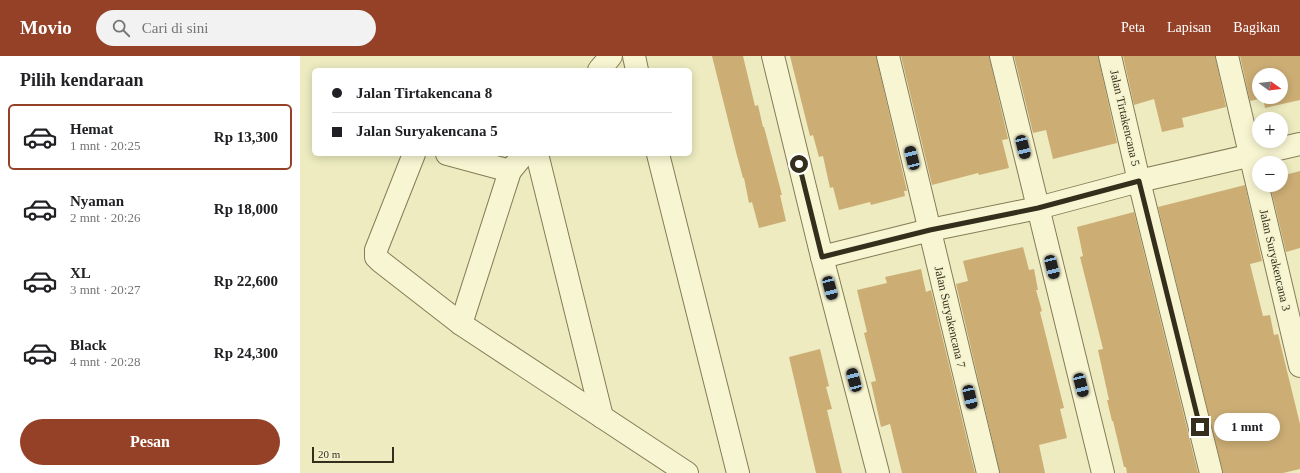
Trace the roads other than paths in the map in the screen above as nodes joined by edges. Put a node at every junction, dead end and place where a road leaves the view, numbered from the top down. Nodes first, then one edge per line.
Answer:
1 (611, 56) edge
2 (634, 56) edge
3 (773, 56) edge
4 (888, 56) edge
5 (1001, 56) edge
6 (1110, 56) edge
7 (1227, 56) edge
8 (601, 68) edge
9 (637, 68) edge
10 (1300, 144) edge
11 (1250, 155) junction
12 (413, 156) edge
13 (455, 156) edge
14 (522, 156) edge
15 (537, 156) edge
16 (659, 156) edge
17 (510, 171) junction
18 (1139, 181) junction
19 (1038, 208) junction
20 (930, 230) junction
21 (822, 257) junction
22 (461, 324) junction
23 (1300, 366) edge
24 (602, 417) junction
25 (687, 473) edge
26 (738, 473) edge
27 (878, 473) edge
28 (988, 473) edge
29 (1103, 473) edge
30 (1211, 473) edge

1 - 8 street
2 - 9 street
3 - 21 street
4 - 20 street, Jalan Suryakencana 7
5 - 19 street
6 - 18 street, Jalan Tirtakencana 5
7 - 11 street, Jalan Suryakencana 3
10 - 11 street
11 - 18 street
11 - 23 street, Jalan Suryakencana 3
12 - 22 street
13 - 17 street
14 - 17 street
15 - 24 street
16 - 26 street
17 - 22 street
18 - 19 street
18 - 30 street, Jalan Tirtakencana 5
19 - 20 street
19 - 29 street
20 - 21 street
20 - 28 street, Jalan Suryakencana 7
21 - 27 street
22 - 24 street
24 - 25 street

